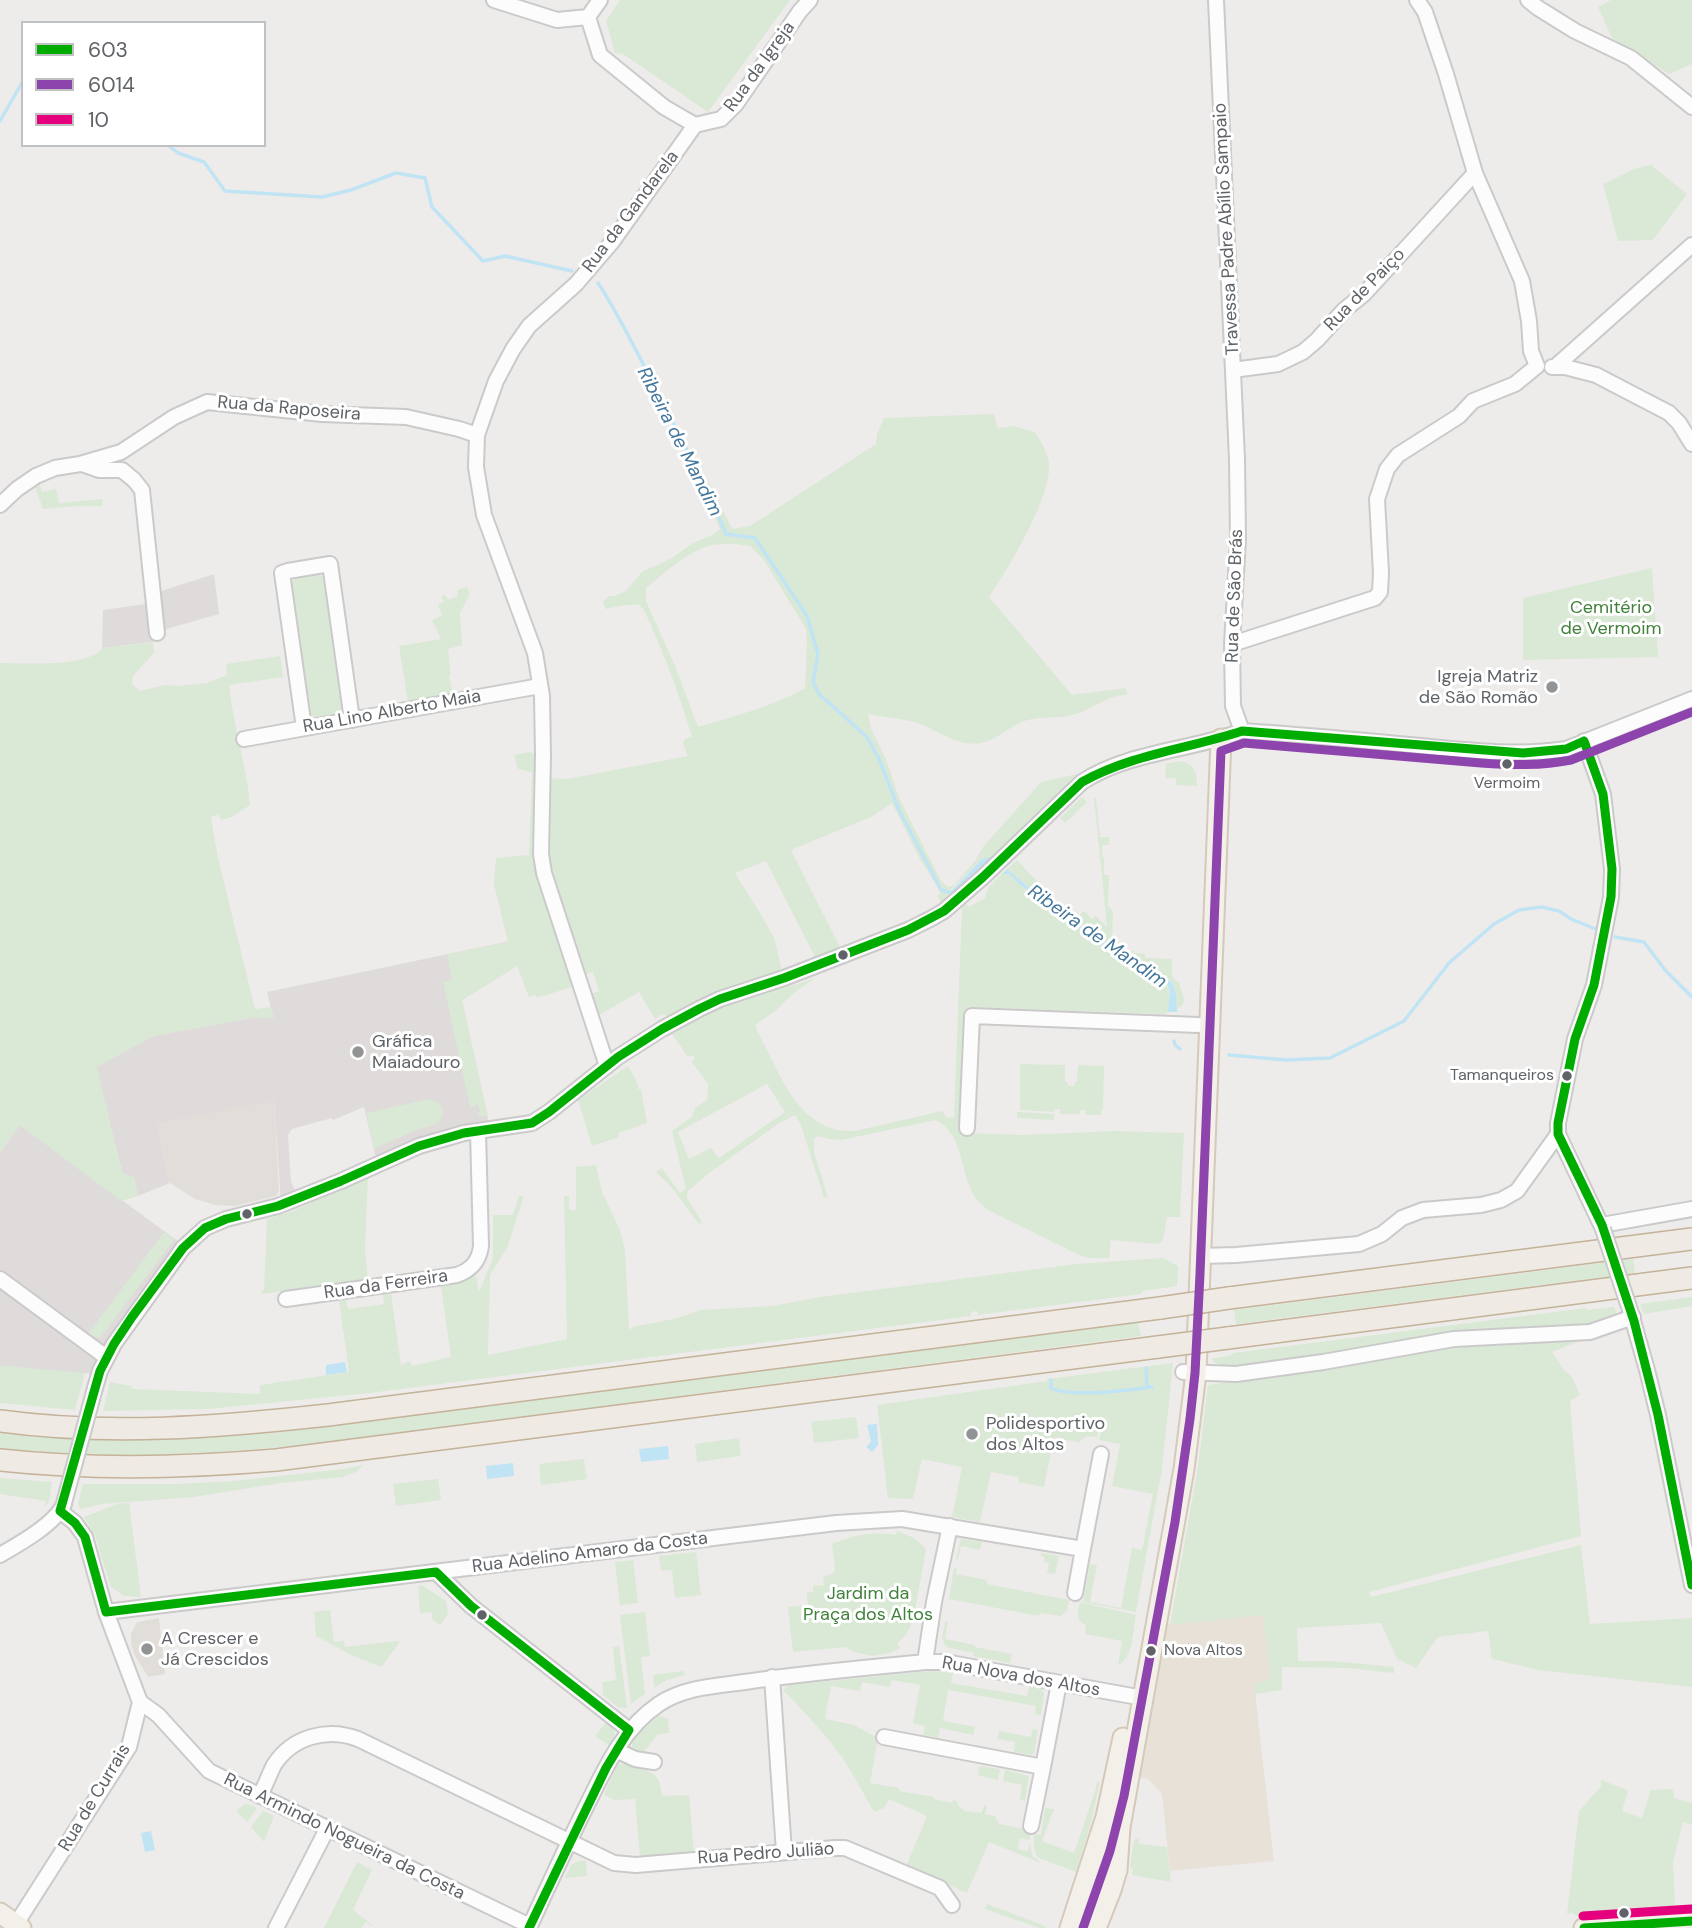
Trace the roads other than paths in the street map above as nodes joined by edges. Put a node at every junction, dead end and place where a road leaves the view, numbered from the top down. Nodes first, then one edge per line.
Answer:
1 (494, 0) edge
2 (600, 0) edge
3 (810, 0) edge
4 (1216, 0) edge
5 (1418, 0) edge
6 (1528, 0) edge
7 (588, 17) junction
8 (1692, 107) edge
9 (695, 125) junction
10 (1475, 173) junction
11 (1692, 245) edge
12 (1537, 366) junction
13 (1555, 367) junction
14 (1234, 370) junction
15 (477, 435) junction
16 (1692, 444) edge
17 (1237, 459) joint
18 (80, 464) junction
19 (0, 505) edge
20 (157, 633) dead end
21 (1232, 644) junction
22 (540, 686) junction
23 (1692, 698) edge
24 (352, 719) junction
25 (304, 728) junction
26 (1242, 731) junction
27 (244, 739) dead end
28 (1215, 740) junction
29 (1584, 741) junction
30 (1198, 1024) junction
31 (607, 1066) junction
32 (967, 1128) dead end
33 (478, 1131) junction
34 (1558, 1133) junction
35 (1692, 1209) edge
36 (1602, 1227) junction
37 (1692, 1239) edge
38 (1197, 1267) junction
39 (1692, 1278) edge
40 (0, 1279) edge
41 (286, 1300) dead end
42 (1631, 1312) junction
43 (106, 1357) junction
44 (1189, 1372) junction
45 (0, 1421) edge
46 (1101, 1454) dead end
47 (0, 1460) edge
48 (62, 1507) junction
49 (950, 1525) junction
50 (1083, 1549) junction
51 (0, 1555) edge
52 (436, 1572) junction
53 (1692, 1585) edge
54 (1075, 1593) dead end
55 (106, 1612) junction
56 (925, 1662) junction
57 (772, 1677) junction
58 (1059, 1683) junction
59 (1137, 1697) junction
60 (140, 1702) junction
61 (629, 1730) junction
62 (884, 1737) dead end
63 (616, 1749) junction
64 (654, 1762) dead end
65 (1043, 1767) junction
66 (260, 1796) junction
67 (1031, 1826) dead end
68 (327, 1829) junction
69 (569, 1842) junction
70 (784, 1852) junction
71 (952, 1905) dead end
72 (1692, 1921) edge
73 (12, 1922) edge
74 (530, 1927) edge
75 (276, 1928) edge
76 (1070, 1928) edge
77 (1096, 1928) edge
78 (1584, 1928) edge

1 - 7 street
2 - 7 street
3 - 9 street, Rua da Igreja
4 - 14 street, Travessa Padre Abílio Sampaio
5 - 10 street
6 - 8 street
7 - 9 street
9 - 15 street, Rua da Gandarela
10 - 12 street
10 - 14 street, Rua de Paiço
11 - 13 street
12 - 13 street
12 - 21 street
13 - 16 street
14 - 17 street, Travessa Padre Abílio Sampaio
15 - 18 street, Rua da Raposeira
15 - 22 street, Rua da Gandarela
17 - 21 street, Rua de São Brás
18 - 19 street, Rua da Raposeira
18 - 20 street
21 - 26 street, Rua de São Brás
22 - 24 street, Rua Lino Alberto Maia
22 - 31 street, Rua da Gandarela
23 - 29 street
24 - 25 street, Rua Lino Alberto Maia
24 - 25 street
25 - 27 street, Rua Lino Alberto Maia
26 - 28 street
26 - 29 street
28 - 30 main road
28 - 31 street
28 - 38 main road
29 - 34 street
30 - 32 street
30 - 38 main road
31 - 33 street
33 - 41 street, Rua da Ferreira
33 - 43 street
34 - 36 street
34 - 38 street
35 - 36 street
36 - 42 street, bridge
37 - 45 highway, bridge
38 - 44 main road
39 - 47 highway, bridge
40 - 43 street
42 - 44 street
42 - 53 street
43 - 48 street, bridge
44 - 59 main road
46 - 50 street
48 - 51 street
48 - 55 street
49 - 50 street, Rua Adelino Amaro da Costa
49 - 52 street, Rua Adelino Amaro da Costa
49 - 56 street
50 - 54 street
52 - 55 street, Rua Adelino Amaro da Costa
52 - 61 street
55 - 60 street
56 - 57 street, Rua Nova dos Altos
56 - 58 street, Rua Nova dos Altos
57 - 61 street, Rua Nova dos Altos
57 - 70 street
58 - 59 street, Rua Nova dos Altos
58 - 65 street
59 - 76 main road
59 - 77 main road
60 - 66 street, Rua Armindo Nogueira da Costa
60 - 73 street, Rua de Currais
61 - 63 street, Rua Nova dos Altos
62 - 65 street
63 - 64 street
63 - 69 street, Rua Nova dos Altos
65 - 67 street
66 - 68 street, Rua Armindo Nogueira da Costa
66 - 69 street, Rua Pedro Julião
68 - 74 street, Rua Armindo Nogueira da Costa
68 - 75 street
69 - 70 street, Rua Pedro Julião
69 - 74 street, Rua Nova dos Altos
70 - 71 street, Rua Pedro Julião
72 - 78 main road

